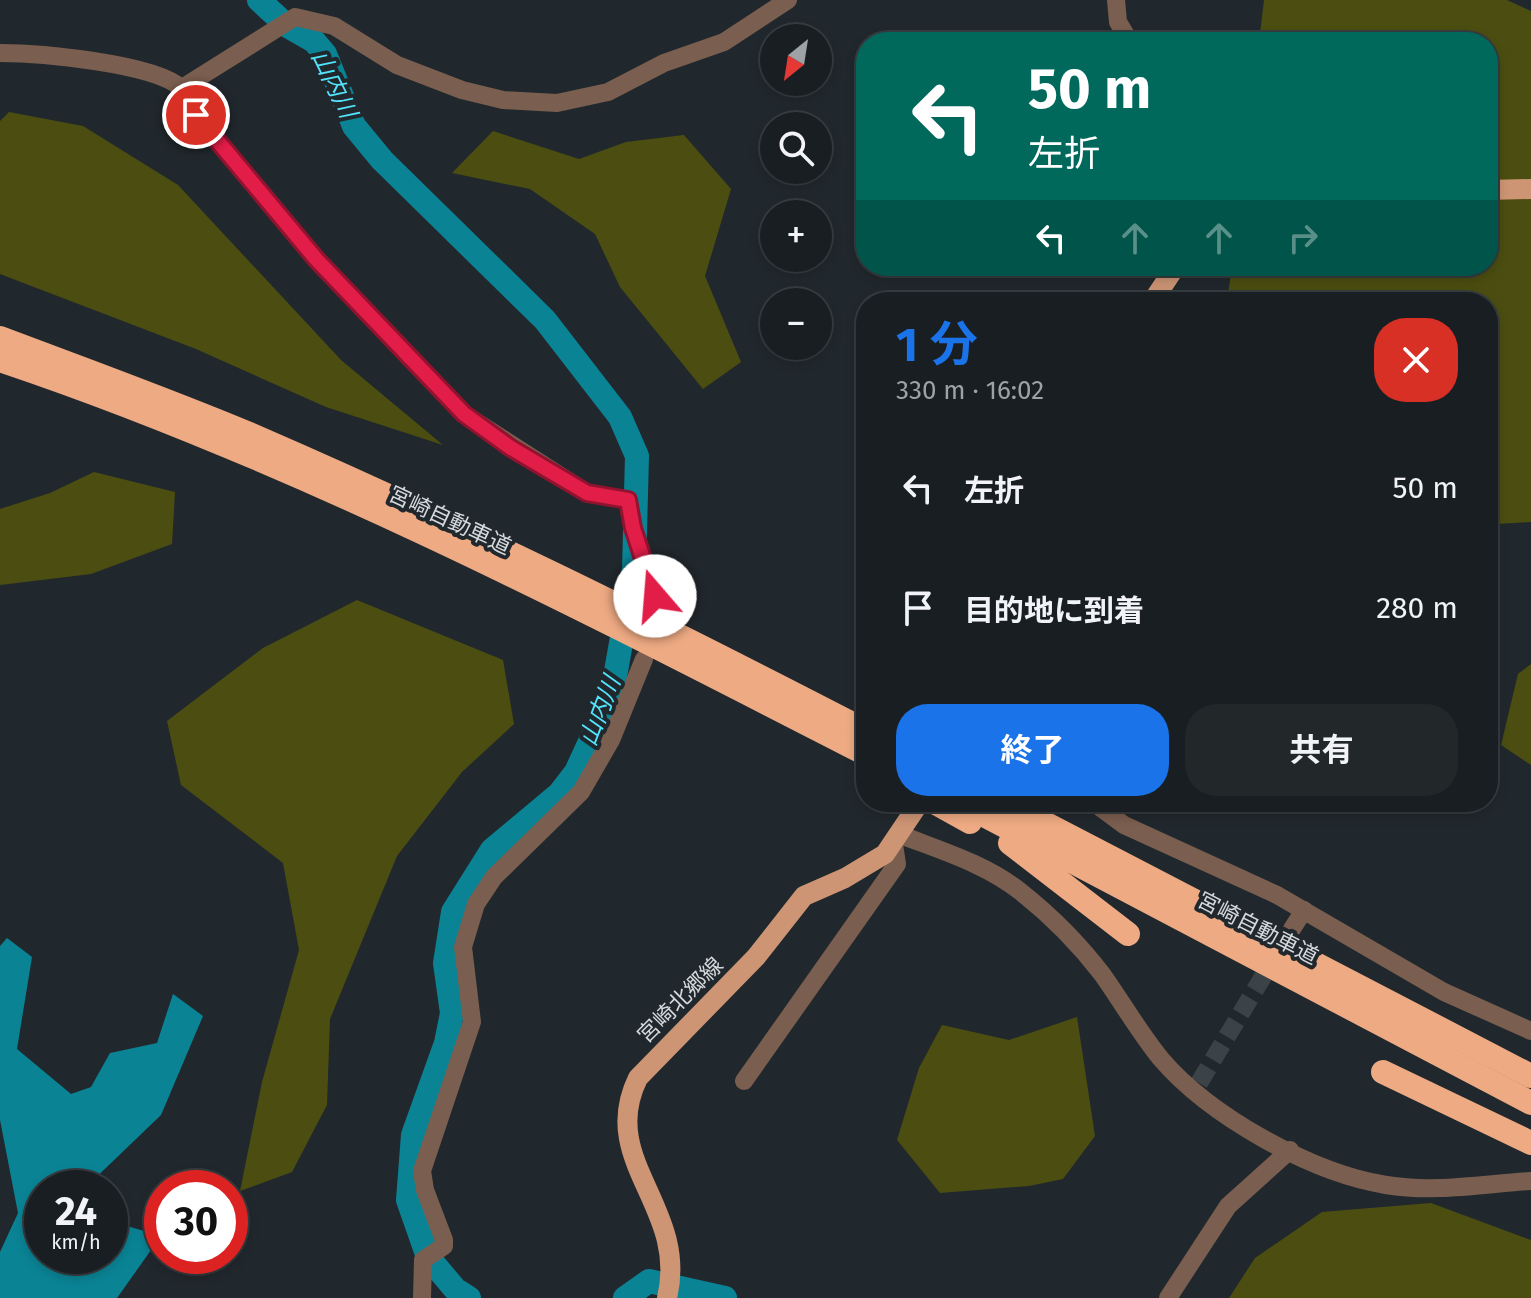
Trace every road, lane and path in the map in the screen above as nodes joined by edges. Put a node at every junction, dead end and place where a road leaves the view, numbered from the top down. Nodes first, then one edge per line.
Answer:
1 (788, 0) edge
2 (1116, 0) edge
3 (1124, 32) edge
4 (0, 53) edge
5 (182, 88) junction
6 (1531, 189) edge
7 (1498, 190) edge
8 (0, 338) edge
9 (0, 360) edge
10 (655, 596) dead end
11 (644, 659) dead end
12 (856, 726) edge
13 (816, 728) junction
14 (856, 749) edge
15 (856, 758) edge
16 (914, 812) edge
17 (952, 812) edge
18 (978, 812) edge
19 (1023, 812) edge
20 (1106, 812) edge
21 (901, 835) junction
22 (1304, 910) junction
23 (1292, 929) dead end
24 (1128, 934) dead end
25 (1531, 1031) edge
26 (1383, 1072) dead end
27 (1531, 1076) edge
28 (744, 1081) dead end
29 (1531, 1103) edge
30 (1531, 1143) edge
31 (1290, 1150) junction
32 (1531, 1181) edge
33 (422, 1298) edge
34 (667, 1298) edge
35 (1168, 1298) edge

1 - 5 street
2 - 3 street
4 - 5 street
5 - 10 street
6 - 7 main road
8 - 12 highway, 宮崎自動車道
9 - 13 highway, 宮崎自動車道
11 - 33 street
13 - 14 highway, 宮崎自動車道
13 - 15 highway
16 - 21 main road, 宮崎北郷線
17 - 24 highway
18 - 29 highway, 宮崎自動車道
19 - 27 highway, 宮崎自動車道
20 - 22 street
21 - 28 street
21 - 31 street
21 - 34 main road, 宮崎北郷線
22 - 23 street
22 - 25 street
26 - 30 highway
31 - 32 street
31 - 35 street

